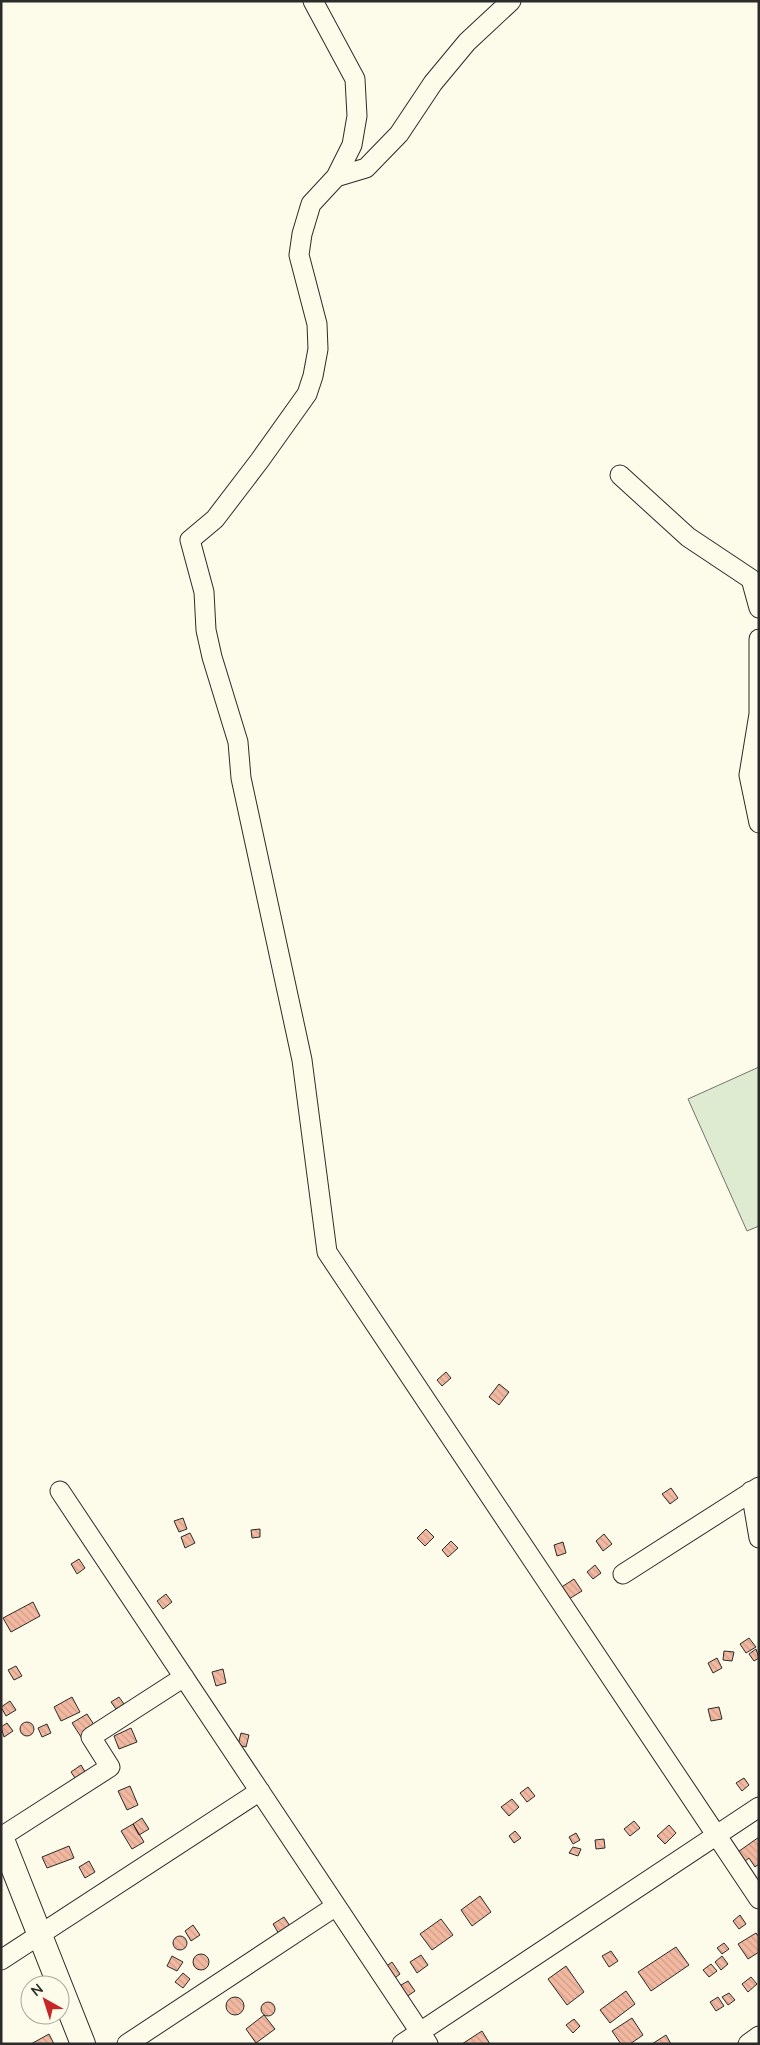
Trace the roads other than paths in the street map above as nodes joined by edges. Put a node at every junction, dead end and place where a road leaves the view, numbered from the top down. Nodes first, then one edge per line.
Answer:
1 (313, 1) edge
2 (511, 1) edge
3 (336, 177) junction
4 (620, 475) dead end
5 (759, 608) edge
6 (759, 639) edge
7 (759, 823) edge
8 (755, 1489) edge
9 (60, 1491) dead end
10 (759, 1538) edge
11 (623, 1574) dead end
12 (184, 1677) junction
13 (260, 1791) junction
14 (759, 1806) edge
15 (716, 1835) junction
16 (1, 1837) edge
17 (759, 1899) edge
18 (336, 1906) junction
19 (40, 1934) junction
20 (1, 1960) edge
21 (759, 2036) edge
22 (424, 2038) edge
23 (83, 2044) edge
24 (126, 2044) edge
25 (402, 2044) edge
26 (748, 2044) edge

1 - 3 street
2 - 3 street
3 - 15 street
4 - 5 street
6 - 7 street
8 - 10 street
8 - 11 street
9 - 12 street
12 - 13 street
12 - 16 street
13 - 18 street
13 - 19 street
14 - 15 street
15 - 17 street
15 - 22 street
16 - 19 main road
18 - 22 street
18 - 24 street
19 - 20 street
19 - 23 main road
21 - 26 street
22 - 25 street

